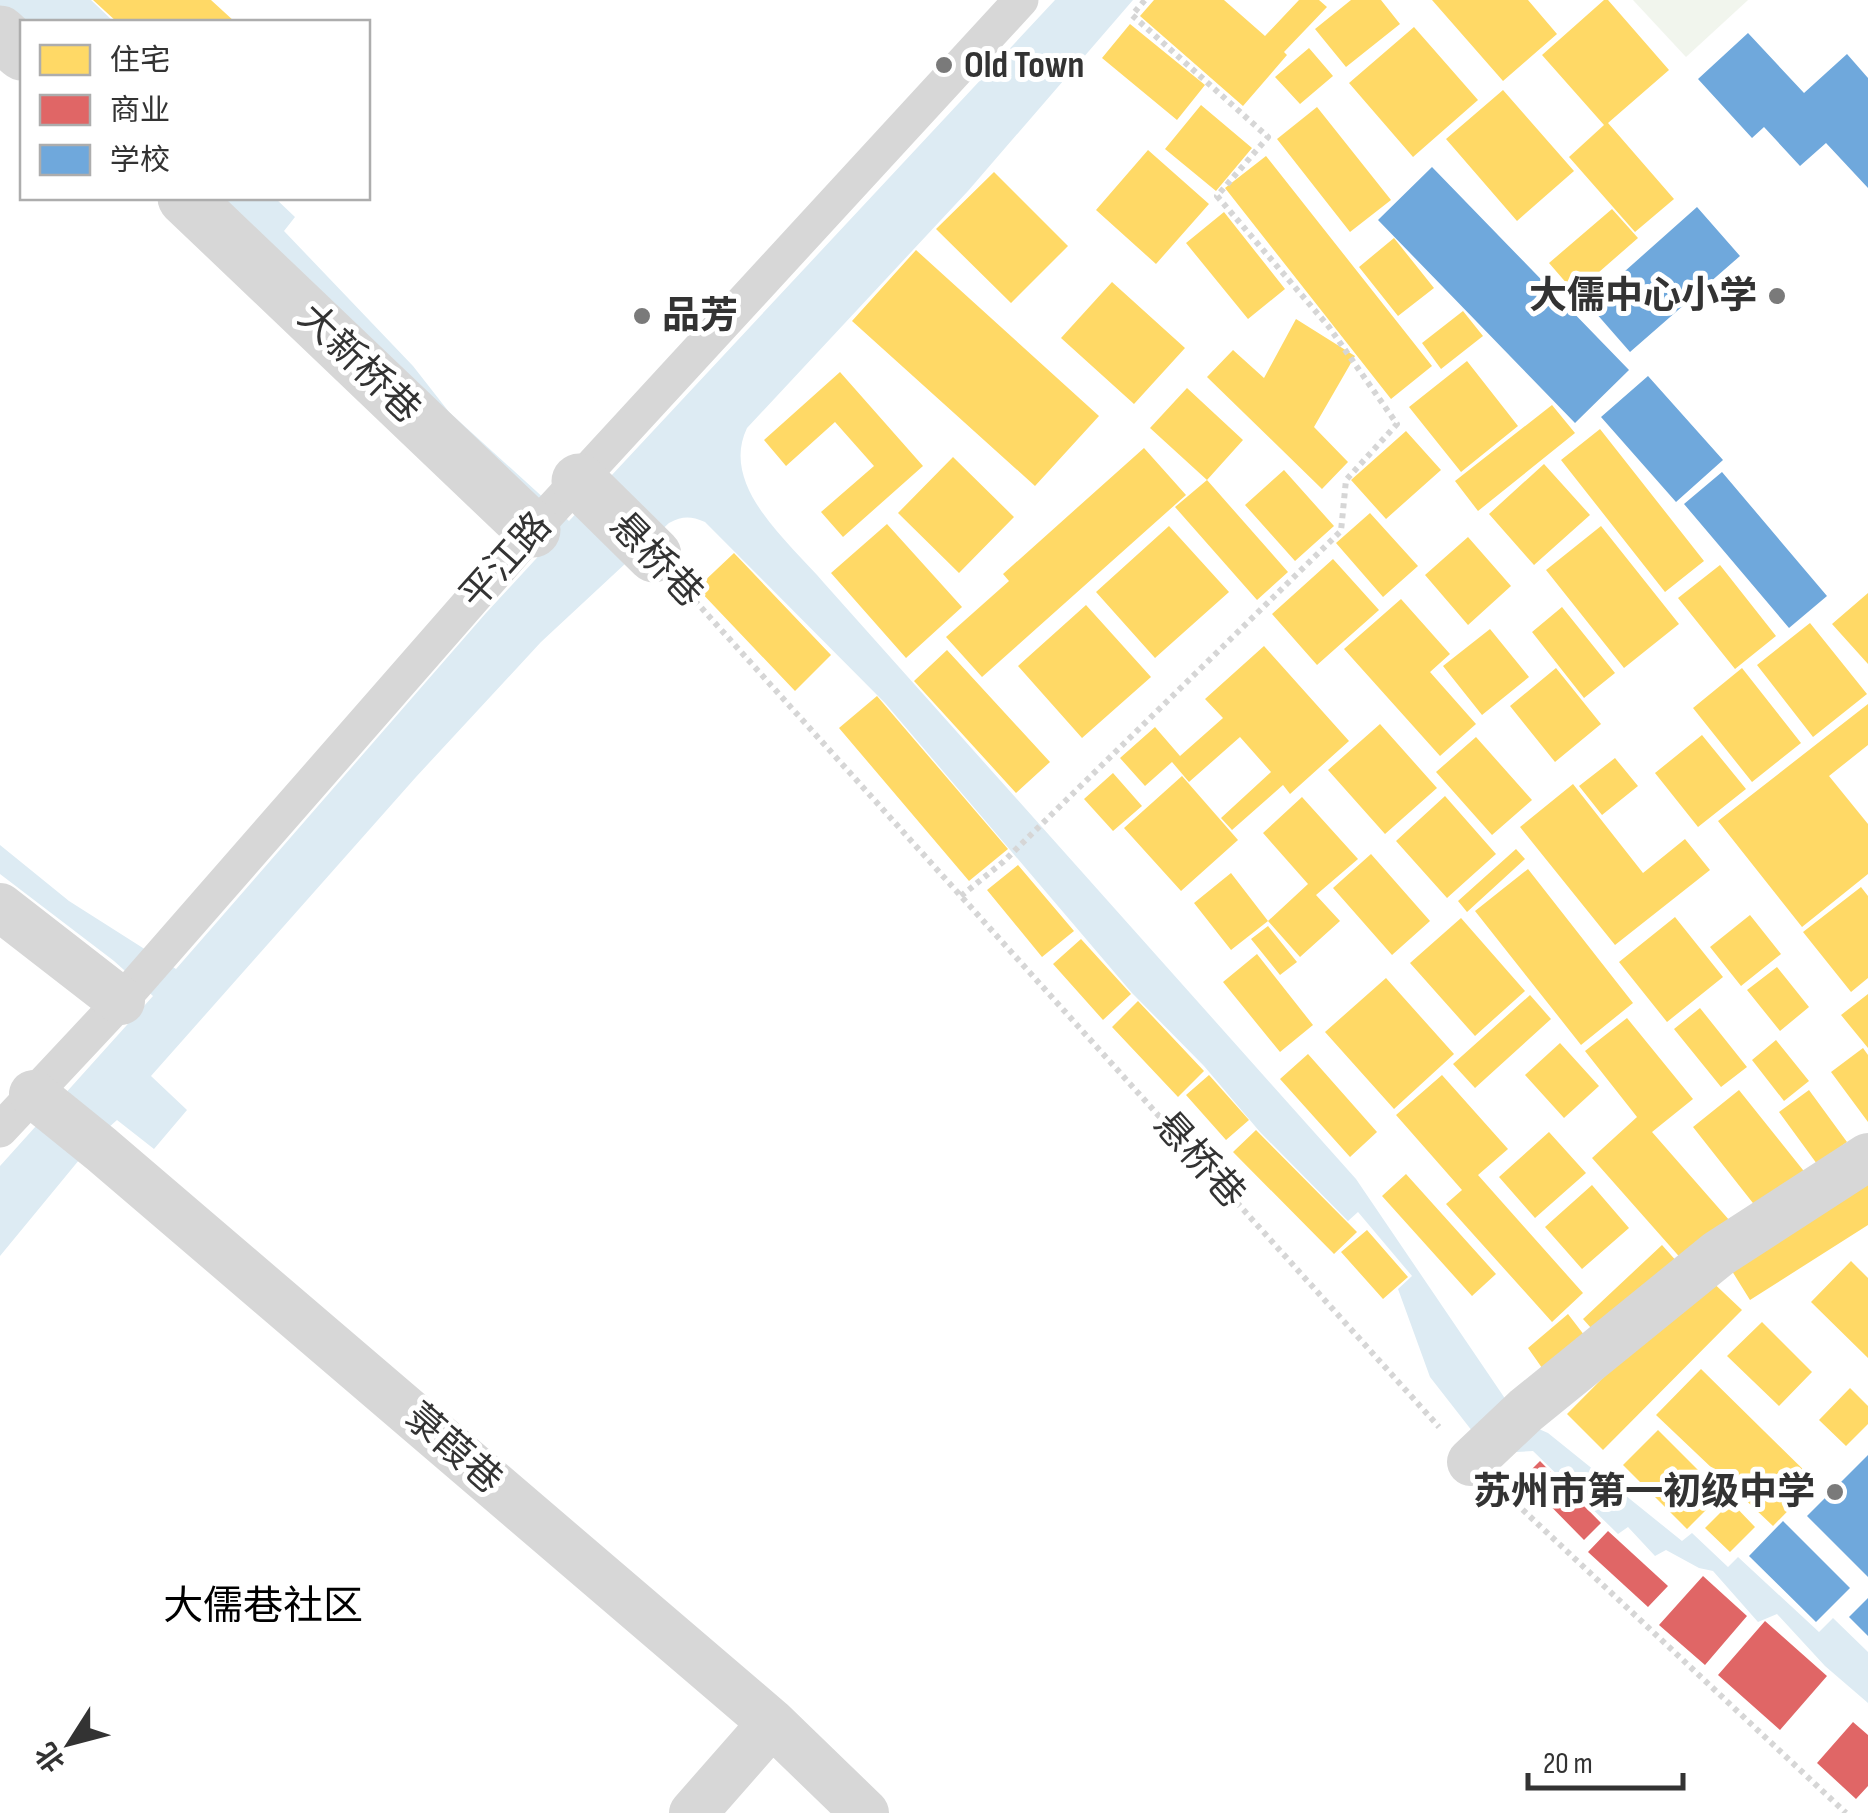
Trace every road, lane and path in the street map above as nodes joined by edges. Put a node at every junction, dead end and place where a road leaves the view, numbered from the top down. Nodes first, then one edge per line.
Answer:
1 (1021, 0) edge
2 (1145, 0) edge
3 (0, 33) edge
4 (20, 50) edge
5 (187, 200) edge
6 (560, 506) junction
7 (654, 554) joint
8 (961, 896) junction
9 (0, 907) edge
10 (128, 992) junction
11 (39, 1099) junction
12 (0, 1130) edge
13 (1868, 1157) edge
14 (1477, 1456) junction
15 (772, 1722) junction
16 (693, 1813) edge
17 (865, 1813) edge
18 (1846, 1813) edge

1 - 6 street, 平江路
2 - 8 path
3 - 4 street
5 - 6 street, 大新桥巷
6 - 7 street, 悬桥巷
6 - 10 street, 平江路
7 - 8 path, 悬桥巷
8 - 14 path, 悬桥巷
9 - 10 street
10 - 11 street, 平江路
11 - 12 street, 平江路
11 - 15 street, 菉葭巷
13 - 14 street
14 - 18 path, 悬桥巷
15 - 16 street
15 - 17 street, 菉葭巷

